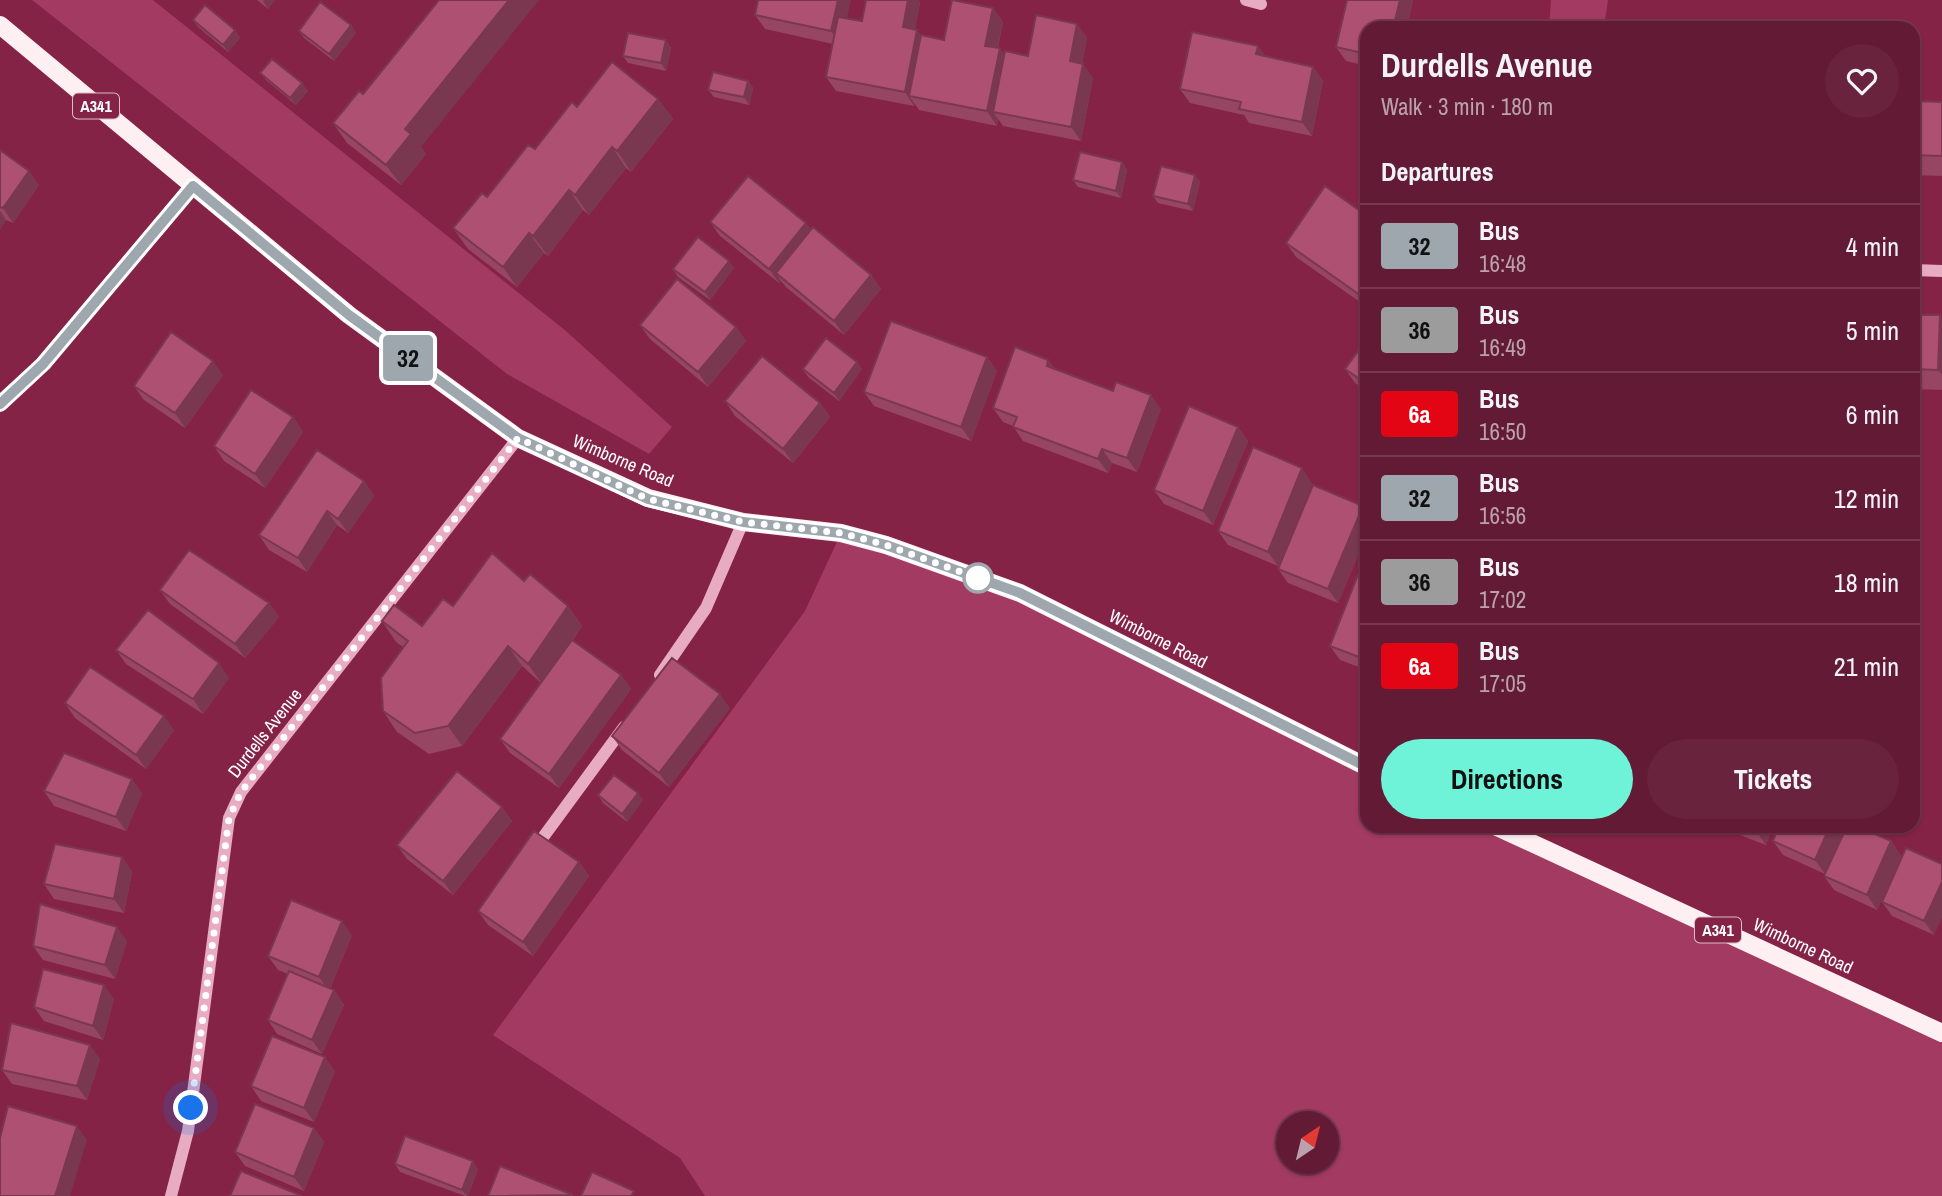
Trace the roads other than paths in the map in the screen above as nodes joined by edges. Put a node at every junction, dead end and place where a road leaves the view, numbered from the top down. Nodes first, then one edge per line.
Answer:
1 (1246, 0) edge
2 (1261, 4) dead end
3 (0, 25) edge
4 (193, 186) junction
5 (1920, 270) edge
6 (1942, 271) edge
7 (0, 404) edge
8 (518, 438) junction
9 (743, 522) junction
10 (652, 688) edge
11 (629, 720) edge
12 (1360, 763) edge
13 (1510, 833) edge
14 (544, 836) edge
15 (1942, 1033) edge
16 (172, 1196) edge

1 - 2 street
3 - 4 main road, Wimborne Road / A341
4 - 7 street
4 - 8 main road, Wimborne Road / A341
5 - 6 street
8 - 9 main road, Wimborne Road / A341
8 - 16 street, Durdells Avenue
9 - 10 street
9 - 12 main road, Wimborne Road / A341
11 - 14 street
13 - 15 main road, Wimborne Road / A341

